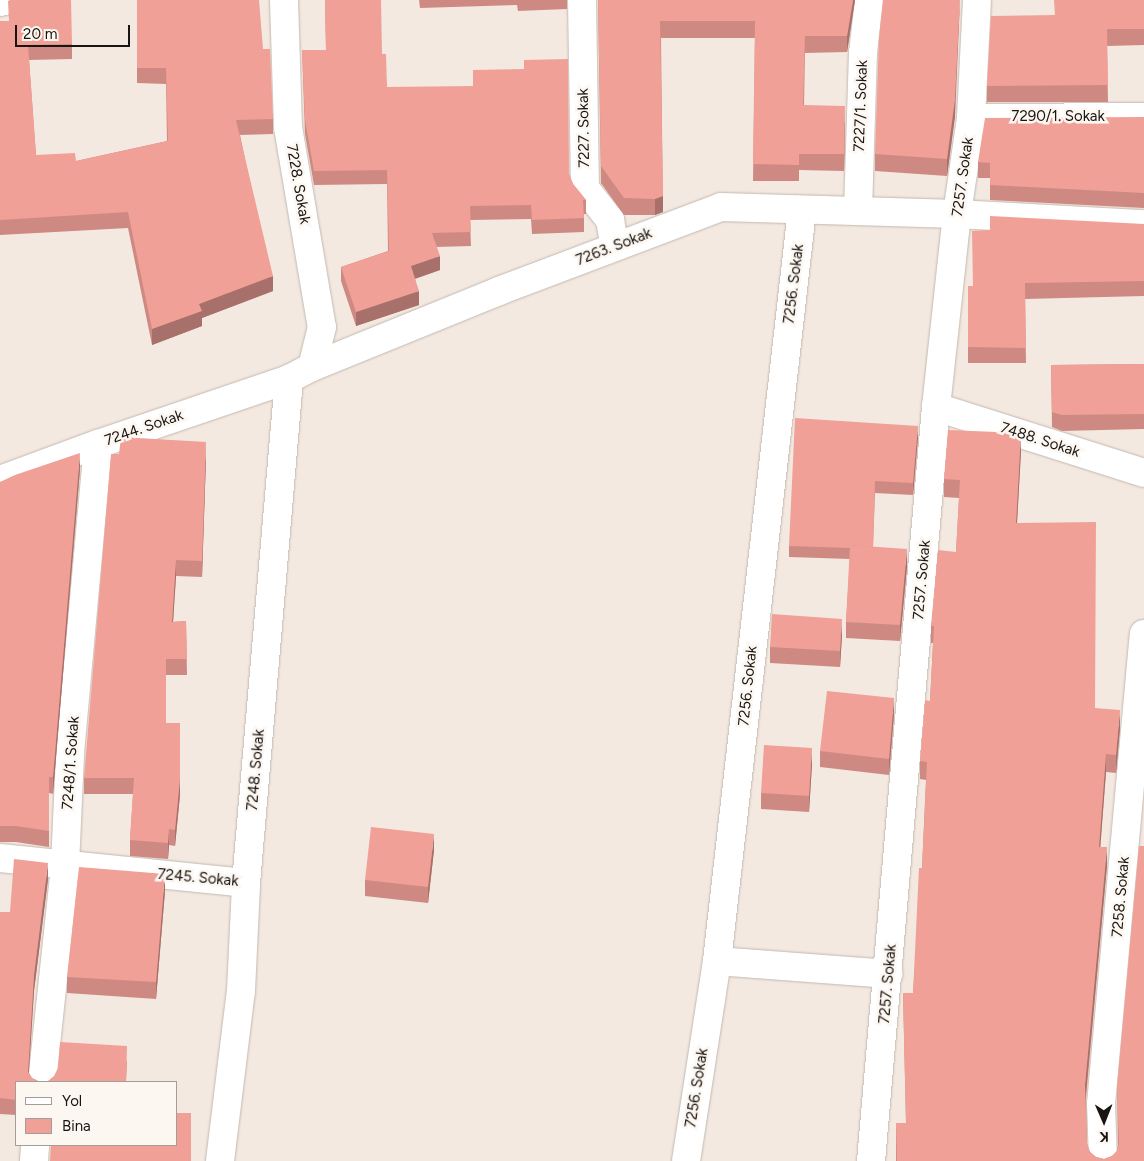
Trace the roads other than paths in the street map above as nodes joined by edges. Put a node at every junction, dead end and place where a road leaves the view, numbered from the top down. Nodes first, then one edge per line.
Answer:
1 (8, 0) edge
2 (284, 0) edge
3 (582, 0) edge
4 (869, 0) edge
5 (977, 0) edge
6 (0, 2) edge
7 (1144, 117) edge
8 (971, 118) junction
9 (802, 210) junction
10 (858, 211) junction
11 (957, 214) junction
12 (1144, 224) edge
13 (615, 247) junction
14 (312, 367) junction
15 (289, 379) junction
16 (936, 407) junction
17 (98, 444) junction
18 (1144, 473) edge
19 (0, 480) edge
20 (1144, 634) edge
21 (0, 858) edge
22 (65, 865) junction
23 (246, 883) junction
24 (717, 961) junction
25 (889, 974) junction
26 (42, 1081) edge
27 (35, 1146) edge
28 (34, 1161) edge
29 (220, 1161) edge
30 (686, 1161) edge
31 (871, 1161) edge
32 (1103, 1161) edge

1 - 6 street
2 - 14 street, 7228. Sokak
3 - 13 street, 7227. Sokak
4 - 10 street, 7227/1. Sokak
5 - 8 street, 7257. Sokak
7 - 8 street, 7290/1. Sokak
8 - 11 street, 7257. Sokak
9 - 10 street, 7263. Sokak
9 - 13 street, 7263. Sokak
9 - 24 street, 7256. Sokak
10 - 11 street, 7263. Sokak
11 - 12 street, 7263. Sokak
11 - 16 street, 7257. Sokak
13 - 14 street, 7263. Sokak
14 - 15 street, 7263. Sokak
15 - 17 street, 7244. Sokak
15 - 23 street, 7248. Sokak
16 - 18 street, 7488. Sokak
16 - 25 street, 7257. Sokak
17 - 19 street, 7244. Sokak
17 - 22 street, 7248/1. Sokak
20 - 32 street, 7258. Sokak
21 - 22 street, 7245. Sokak
22 - 23 street, 7245. Sokak
22 - 26 street, 7248/1. Sokak
23 - 29 street, 7248. Sokak
24 - 25 street
24 - 30 street, 7256. Sokak
25 - 31 street, 7257. Sokak
27 - 28 street

